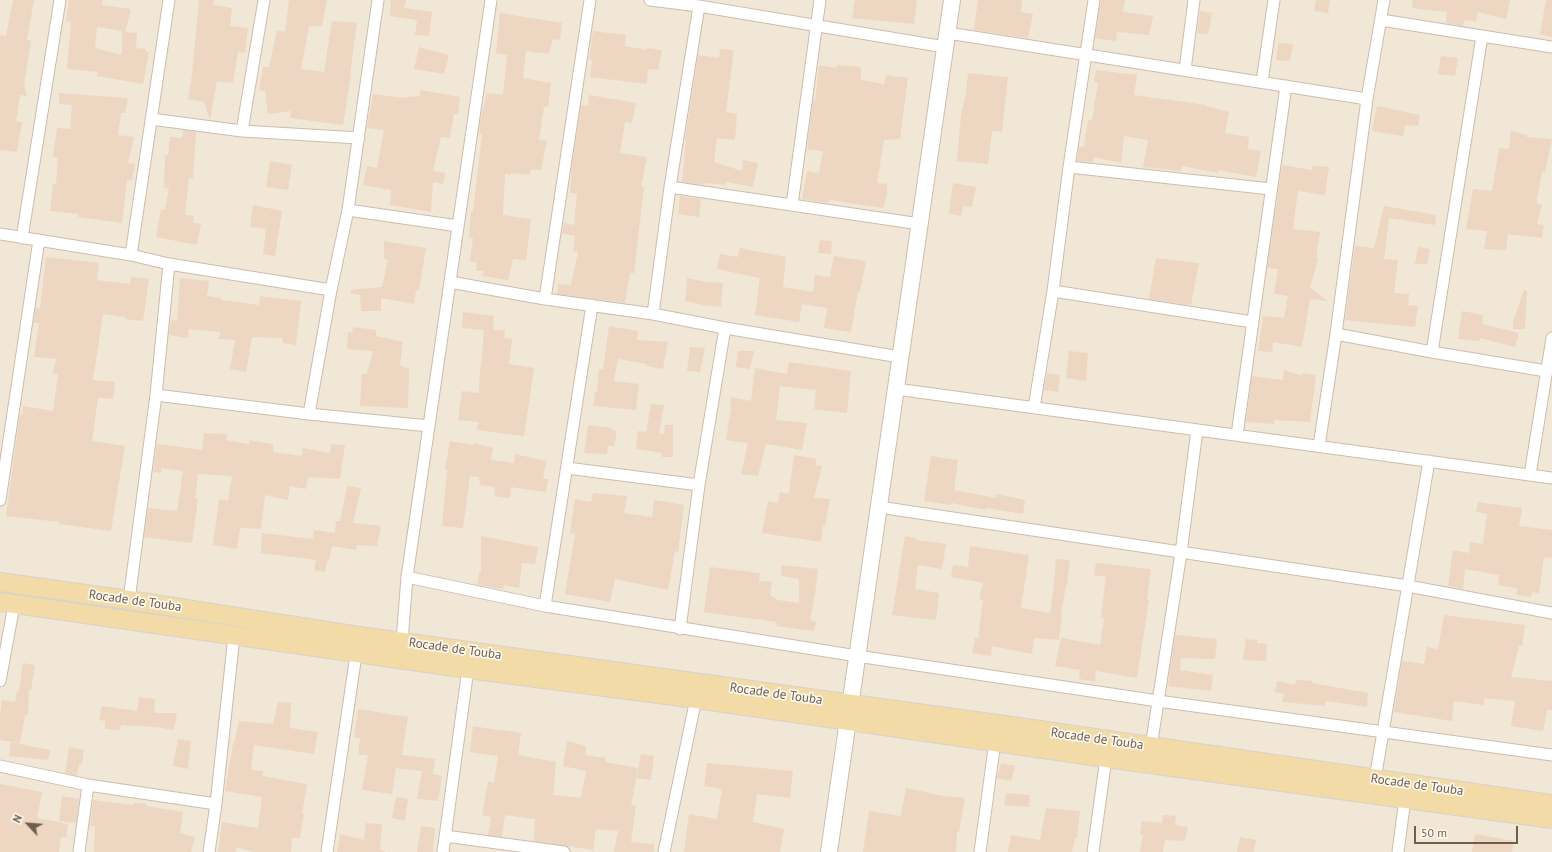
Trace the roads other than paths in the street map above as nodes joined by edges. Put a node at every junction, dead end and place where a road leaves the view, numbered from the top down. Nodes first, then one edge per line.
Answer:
1 (60, 0) edge
2 (169, 0) edge
3 (264, 0) edge
4 (378, 0) edge
5 (491, 0) edge
6 (590, 0) edge
7 (650, 0) edge
8 (820, 0) edge
9 (952, 0) edge
10 (1094, 0) edge
11 (1194, 0) edge
12 (1274, 0) edge
13 (1384, 0) edge
14 (700, 6) junction
15 (1381, 20) junction
16 (816, 25) junction
17 (1482, 36) junction
18 (946, 40) junction
19 (1552, 48) edge
20 (1085, 54) junction
21 (1185, 70) junction
22 (1262, 82) junction
23 (1286, 86) junction
24 (1367, 99) junction
25 (151, 119) junction
26 (242, 131) junction
27 (359, 138) junction
28 (1068, 167) junction
29 (670, 187) junction
30 (1271, 190) junction
31 (792, 205) junction
32 (348, 210) junction
33 (920, 224) junction
34 (458, 226) junction
35 (0, 234) edge
36 (22, 238) junction
37 (39, 240) junction
38 (131, 255) junction
39 (169, 264) junction
40 (450, 282) junction
41 (331, 290) junction
42 (1053, 291) junction
43 (545, 299) junction
44 (592, 305) junction
45 (653, 314) junction
46 (1252, 322) junction
47 (726, 328) junction
48 (1336, 334) junction
49 (1552, 338) edge
50 (1432, 352) junction
51 (900, 358) junction
52 (1546, 371) junction
53 (896, 389) junction
54 (156, 395) junction
55 (1034, 408) junction
56 (309, 414) junction
57 (429, 426) junction
58 (1197, 430) junction
59 (1237, 435) junction
60 (1319, 446) junction
61 (1429, 461) junction
62 (567, 468) junction
63 (1530, 475) junction
64 (1552, 478) edge
65 (699, 485) junction
66 (0, 500) edge
67 (879, 507) junction
68 (1181, 553) junction
69 (407, 577) junction
70 (0, 582) edge
71 (1408, 586) junction
72 (129, 600) junction
73 (7, 604) edge
74 (545, 606) junction
75 (1552, 613) edge
76 (680, 628) junction
77 (234, 636) junction
78 (402, 641) junction
79 (358, 644) junction
80 (857, 656) junction
81 (468, 669) junction
82 (0, 681) edge
83 (698, 691) junction
84 (1158, 701) junction
85 (850, 712) junction
86 (1383, 732) junction
87 (995, 741) junction
88 (1151, 747) junction
89 (1552, 755) edge
90 (1106, 758) junction
91 (0, 766) edge
92 (1376, 778) junction
93 (88, 785) junction
94 (1405, 799) junction
95 (216, 804) junction
96 (1552, 804) edge
97 (1552, 819) edge
98 (445, 836) junction
99 (511, 849) edge
100 (79, 852) edge
101 (209, 852) edge
102 (326, 852) edge
103 (443, 852) edge
104 (564, 852) edge
105 (664, 852) edge
106 (829, 852) edge
107 (980, 852) edge
108 (1092, 852) edge
109 (1398, 852) edge

1 - 36 street
2 - 25 street
3 - 26 street
4 - 27 street
5 - 34 street
6 - 43 street
7 - 14 street
8 - 16 street
9 - 18 street
10 - 20 street
11 - 21 street
12 - 22 street
13 - 15 street
14 - 16 street
14 - 29 street
15 - 17 street
15 - 24 street
16 - 18 street
16 - 31 street
17 - 19 street
17 - 50 street
18 - 20 street
18 - 33 street
20 - 21 street
20 - 28 street
21 - 22 street
22 - 23 street
23 - 24 street
23 - 30 street
24 - 48 street
25 - 26 street
25 - 38 street
26 - 27 street
27 - 32 street
28 - 30 street
28 - 42 street
29 - 31 street
29 - 45 street
30 - 46 street
31 - 33 street
32 - 34 street
32 - 41 street
33 - 51 street
34 - 40 street
35 - 36 street
36 - 37 street
37 - 38 street
37 - 66 street
38 - 39 street
39 - 41 street
39 - 54 street
40 - 43 street
40 - 57 street
41 - 56 street
42 - 46 street
42 - 55 street
43 - 44 street
44 - 45 street
44 - 62 street
45 - 47 street
46 - 59 street
47 - 51 street
47 - 65 street
48 - 50 street
48 - 60 street
49 - 52 street
50 - 52 street
51 - 53 street
52 - 63 street
53 - 55 street
53 - 67 street
54 - 56 street
54 - 72 street
55 - 58 street
56 - 57 street
57 - 69 street
58 - 59 street
58 - 68 street
59 - 60 street
60 - 61 street
61 - 63 street
61 - 71 street
62 - 65 street
62 - 74 street
63 - 64 street
65 - 76 street
67 - 68 street
67 - 80 street
68 - 71 street
68 - 84 street
69 - 74 street
69 - 78 street
70 - 72 main road, Rocade de Touba
71 - 75 street
71 - 86 street
72 - 79 main road, Rocade de Touba
73 - 77 main road, Rocade de Touba
73 - 82 street
74 - 76 street
76 - 80 street
77 - 79 main road, Rocade de Touba
77 - 95 street
78 - 79 main road, Rocade de Touba
78 - 83 main road, Rocade de Touba
79 - 81 main road, Rocade de Touba
79 - 102 street
80 - 84 street
80 - 85 street
81 - 83 main road, Rocade de Touba
81 - 98 street
83 - 85 main road, Rocade de Touba
83 - 105 street
84 - 86 street
84 - 88 street
85 - 87 main road, Rocade de Touba
85 - 88 main road, Rocade de Touba
85 - 106 street
86 - 89 street
86 - 92 street
87 - 90 main road, Rocade de Touba
87 - 107 street
88 - 92 main road, Rocade de Touba
90 - 94 main road, Rocade de Touba
90 - 108 street
91 - 93 street
92 - 96 main road, Rocade de Touba
93 - 95 street
93 - 100 street
94 - 97 main road, Rocade de Touba
94 - 109 street
95 - 101 street
98 - 99 street
98 - 103 street
99 - 104 street

